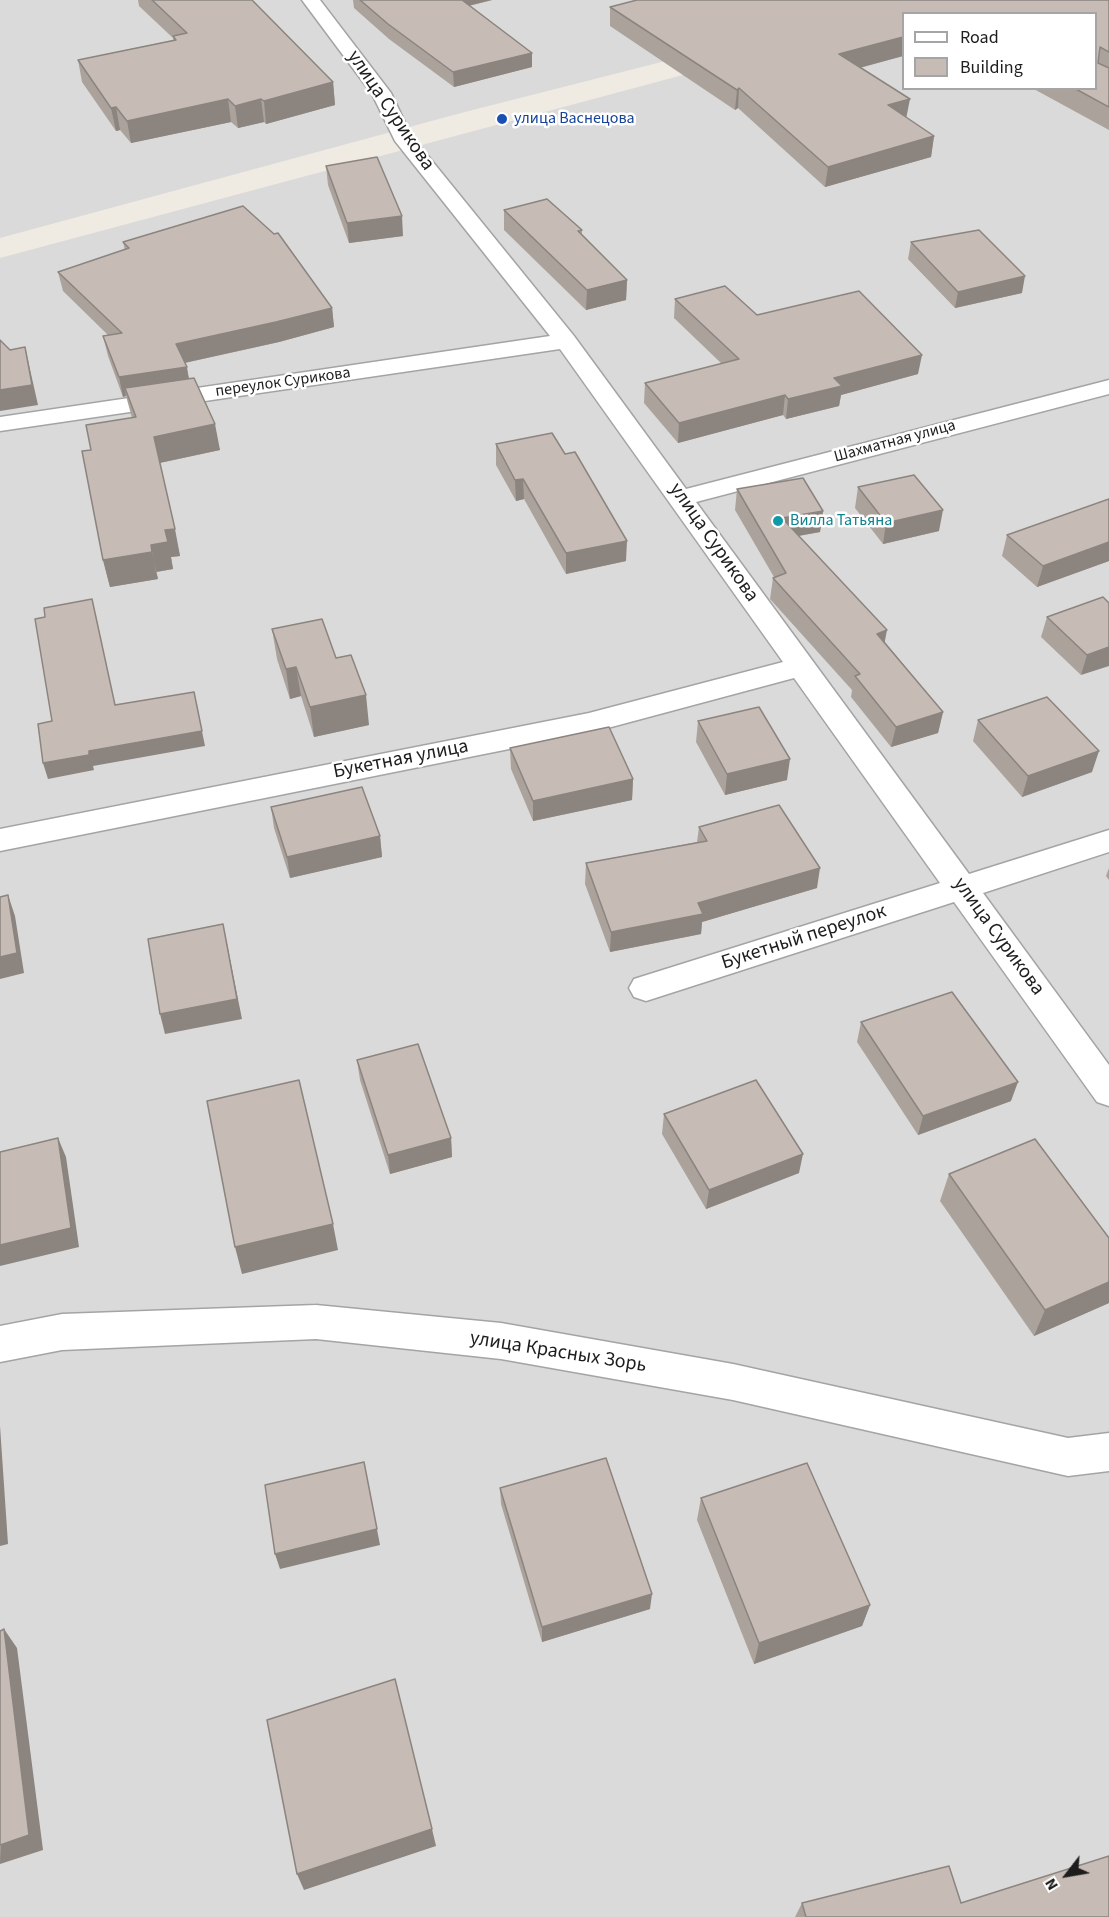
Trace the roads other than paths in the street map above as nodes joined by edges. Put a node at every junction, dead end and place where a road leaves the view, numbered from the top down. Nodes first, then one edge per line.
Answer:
1 (311, 0) edge
2 (566, 341) junction
3 (1109, 387) edge
4 (0, 424) edge
5 (682, 498) junction
6 (799, 667) junction
7 (0, 840) edge
8 (1109, 841) edge
9 (963, 887) junction
10 (646, 988) dead end
11 (1109, 1092) edge
12 (0, 1344) edge
13 (1109, 1452) edge

1 - 2 street, улица Сурикова
2 - 4 street, переулок Сурикова
2 - 5 street, улица Сурикова
3 - 5 street, Шахматная улица
5 - 6 street, улица Сурикова
6 - 7 street, Букетная улица
6 - 9 street, улица Сурикова
8 - 9 street
9 - 10 street, Букетный переулок
9 - 11 street, улица Сурикова
12 - 13 street, улица Красных Зорь

